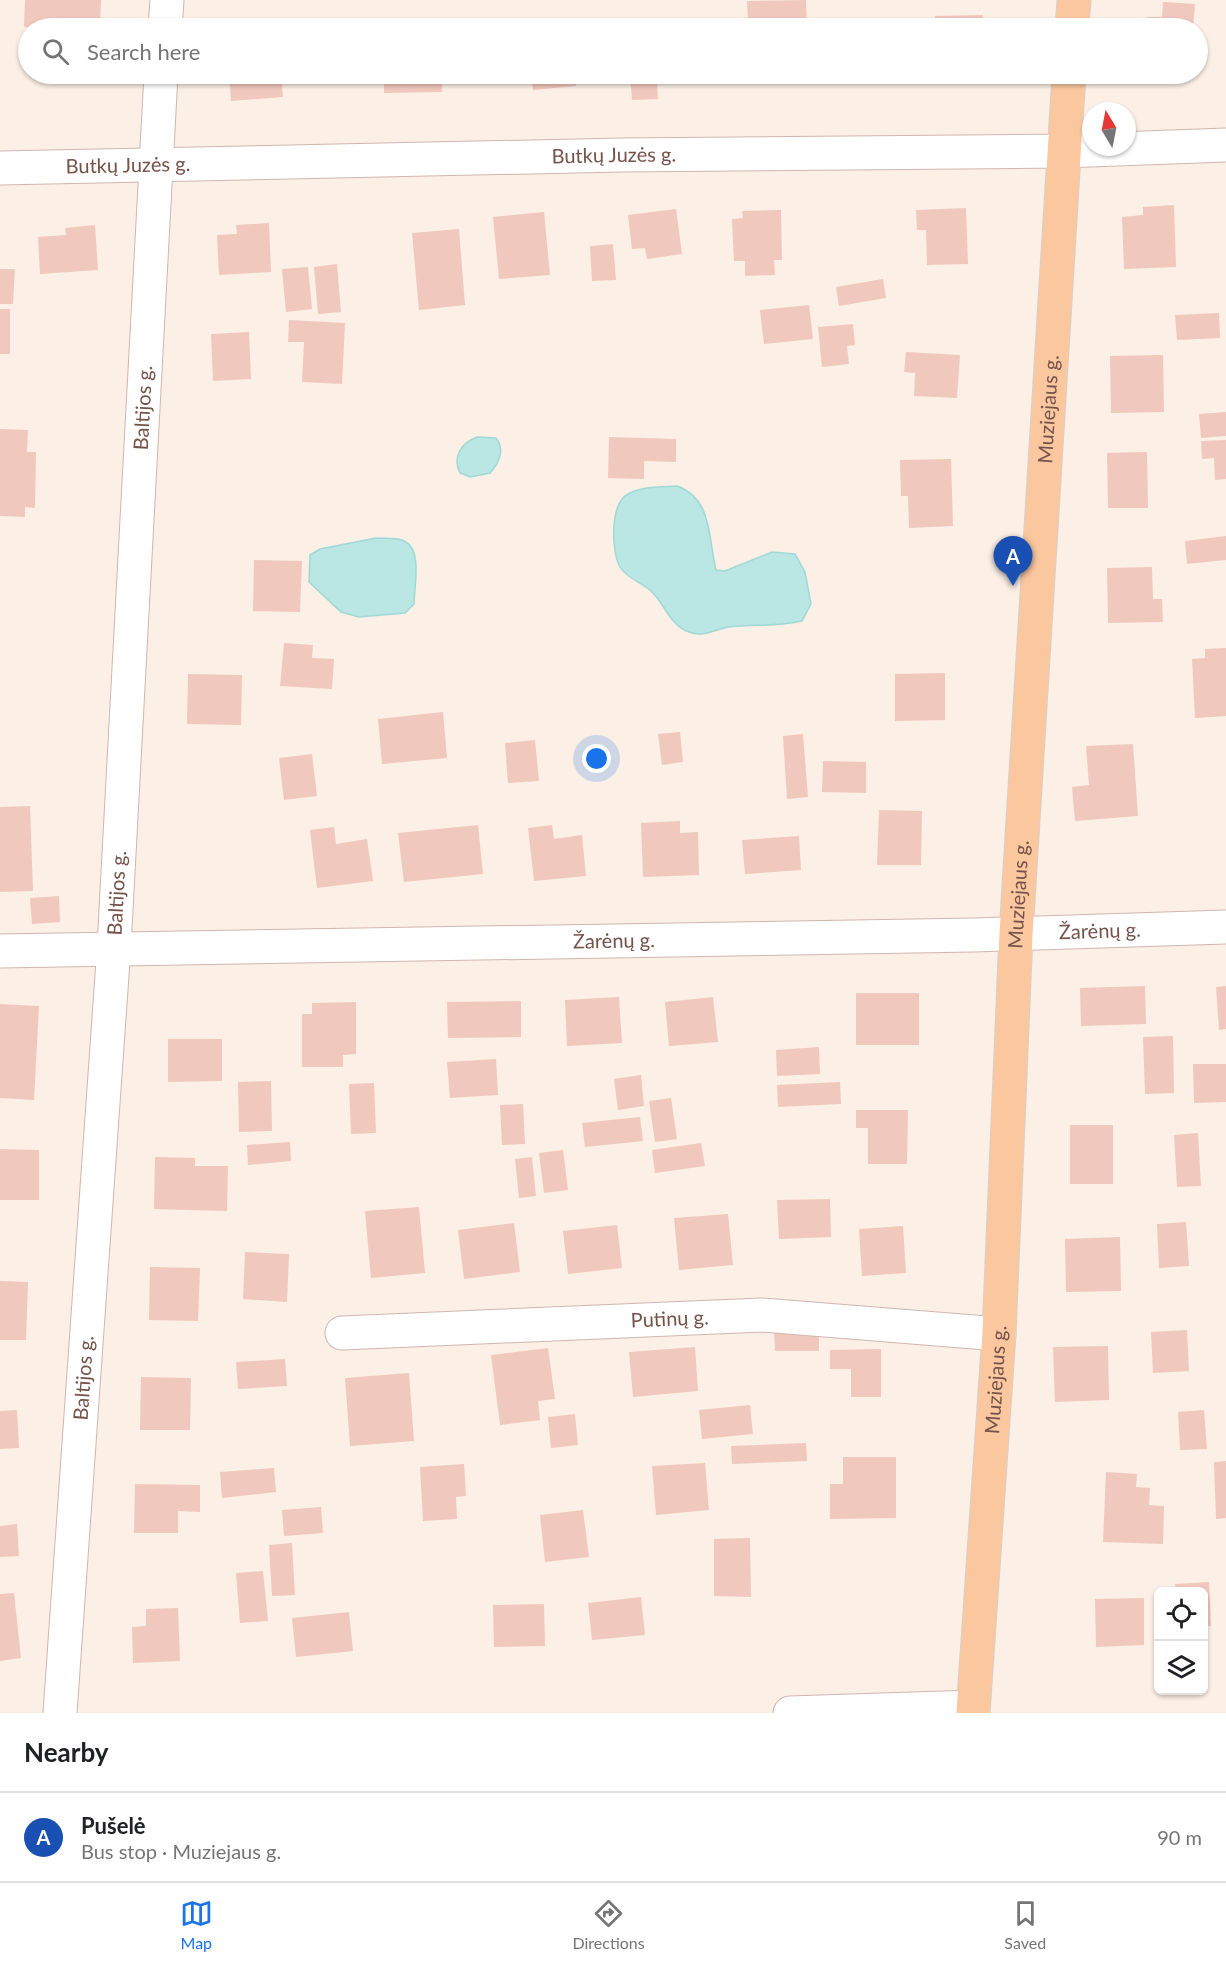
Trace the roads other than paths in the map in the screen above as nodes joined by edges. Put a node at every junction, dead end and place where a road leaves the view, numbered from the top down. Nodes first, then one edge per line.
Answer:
1 (166, 0) edge
2 (1074, 0) edge
3 (165, 18) edge
4 (1073, 18) edge
5 (160, 84) edge
6 (1068, 84) edge
7 (1226, 145) edge
8 (1064, 151) junction
9 (155, 165) junction
10 (0, 168) edge
11 (1226, 927) edge
12 (1016, 934) junction
13 (114, 947) junction
14 (0, 951) edge
15 (342, 1333) dead end
16 (999, 1334) junction
17 (973, 1710) edge
18 (60, 1713) edge
19 (790, 1713) edge

1 - 3 street
2 - 4 main road
5 - 9 street, Baltijos g.
6 - 8 main road, Muziejaus g.
7 - 8 street, Butkų Juzės g.
8 - 9 street, Butkų Juzės g.
8 - 12 main road, Muziejaus g.
9 - 10 street, Butkų Juzės g.
9 - 13 street, Baltijos g.
11 - 12 street, Žarėnų g.
12 - 13 street, Žarėnų g.
12 - 16 main road, Muziejaus g.
13 - 14 street, Žarėnų g.
13 - 18 street, Baltijos g.
15 - 16 street, Putinų g.
16 - 17 main road, Muziejaus g.
17 - 19 street

